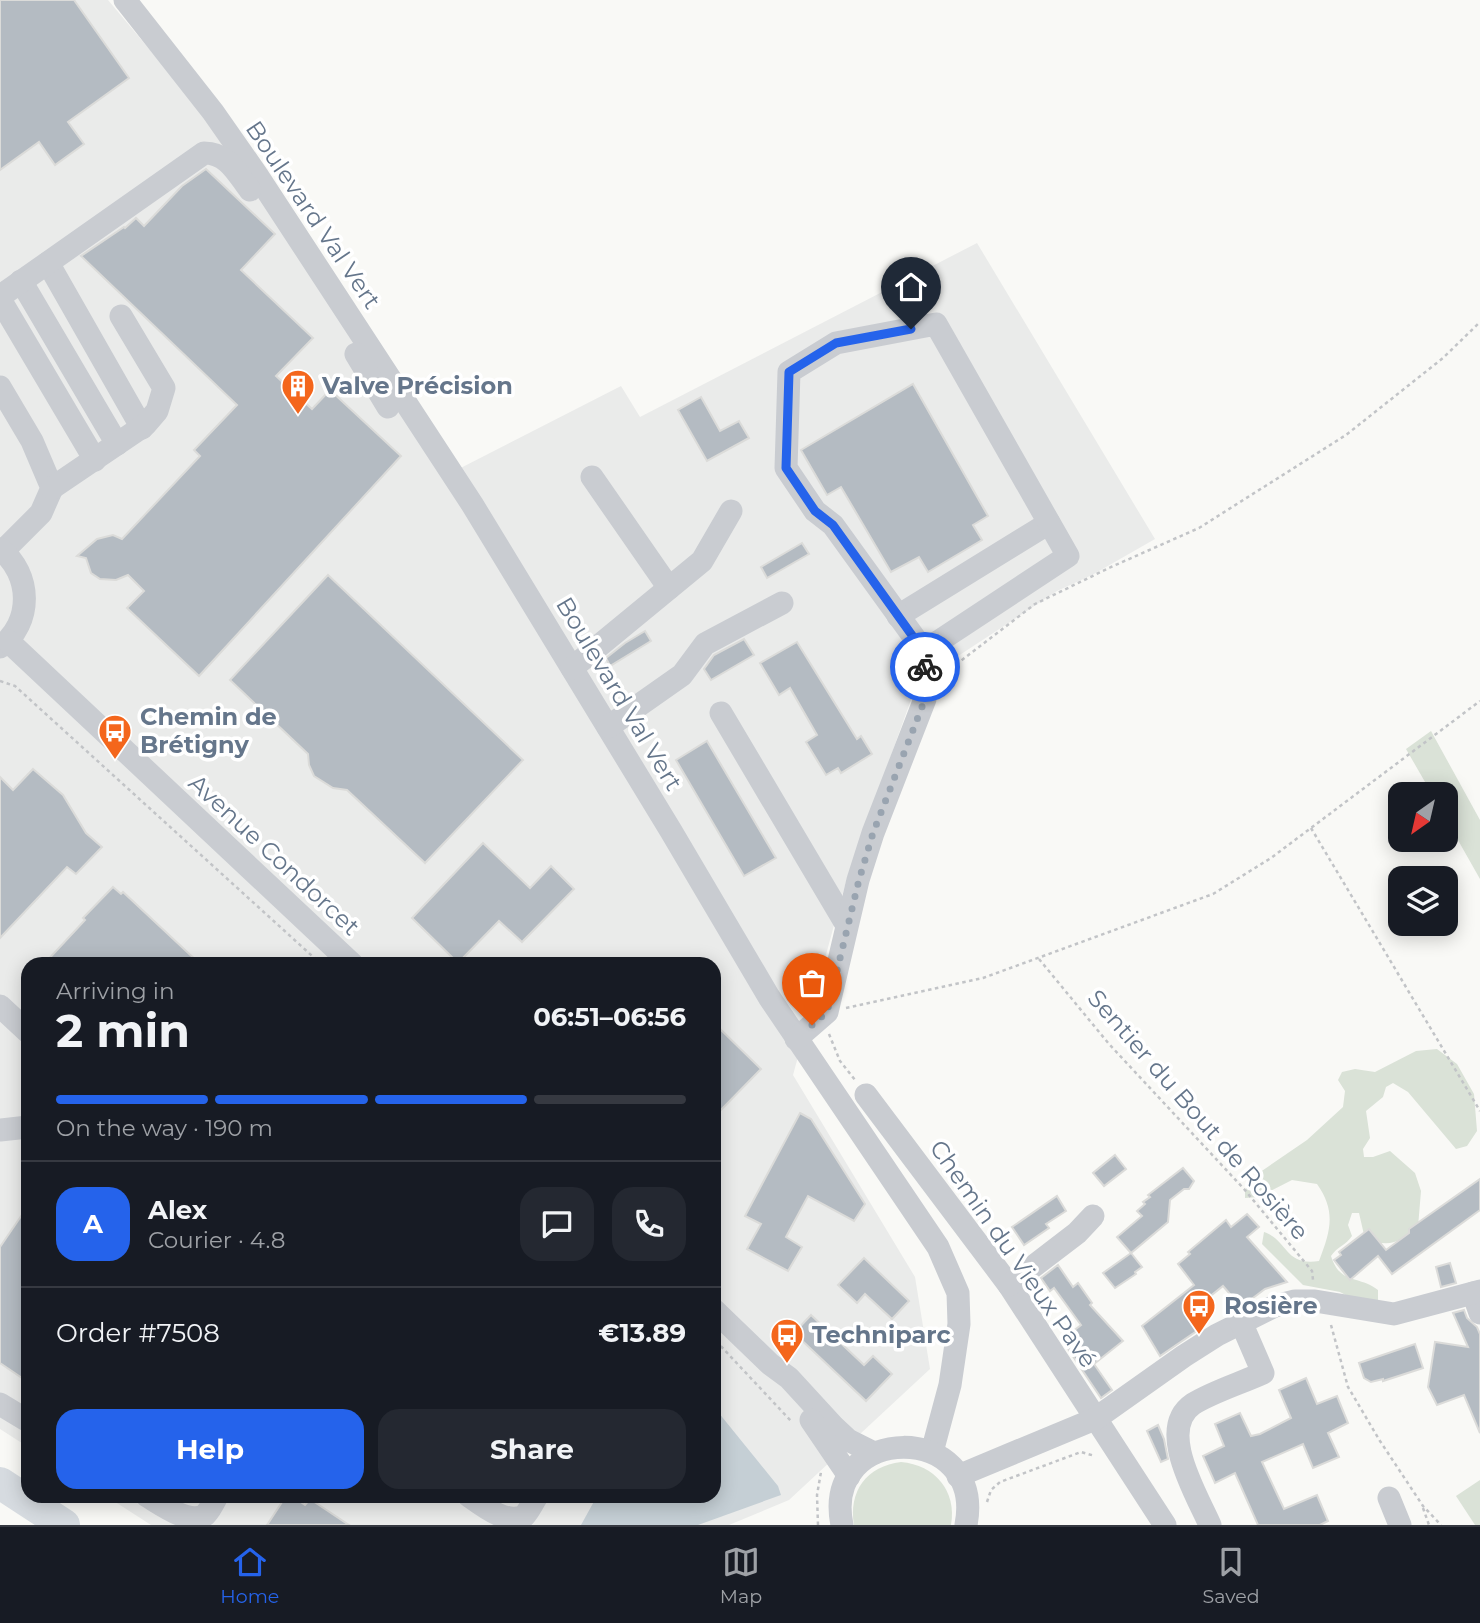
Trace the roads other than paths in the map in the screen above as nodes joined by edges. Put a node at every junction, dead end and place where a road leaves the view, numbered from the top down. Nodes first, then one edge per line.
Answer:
1 (125, 0) edge
2 (48, 262) junction
3 (21, 281) junction
4 (121, 316) dead end
5 (0, 387) edge
6 (388, 407) dead end
7 (142, 428) junction
8 (117, 444) junction
9 (95, 460) junction
10 (592, 477) dead end
11 (52, 488) junction
12 (731, 511) dead end
13 (1049, 523) junction
14 (1, 550) edge
15 (669, 588) junction
16 (782, 603) dead end
17 (898, 616) junction
18 (4, 644) edge
19 (924, 652) junction
20 (572, 668) junction
21 (721, 713) dead end
22 (608, 727) junction
23 (846, 924) junction
24 (344, 957) edge
25 (0, 1006) edge
26 (21, 1026) edge
27 (796, 1039) junction
28 (866, 1095) road end
29 (21, 1128) edge
30 (0, 1130) edge
31 (1093, 1216) dead end
32 (1009, 1285) junction
33 (1478, 1299) edge
34 (721, 1317) edge
35 (1241, 1322) junction
36 (771, 1364) junction
37 (0, 1404) edge
38 (21, 1417) edge
39 (1096, 1419) junction
40 (932, 1452) junction
41 (874, 1453) junction
42 (849, 1476) junction
43 (958, 1476) junction
44 (0, 1483) edge
45 (21, 1497) edge
46 (1389, 1498) dead end
47 (30, 1503) edge
48 (158, 1503) edge
49 (212, 1503) edge
50 (479, 1503) edge
51 (532, 1503) edge
52 (64, 1525) edge
53 (842, 1525) edge
54 (966, 1525) edge
55 (1166, 1525) edge
56 (1210, 1525) edge
57 (1400, 1525) edge

1 - 20 street, Boulevard Val Vert
2 - 3 street
2 - 6 street
2 - 7 street
3 - 8 street
3 - 9 street
4 - 7 street
5 - 11 street
7 - 8 street
8 - 9 street
9 - 11 street
10 - 15 street
11 - 14 street
12 - 15 street
13 - 17 street
13 - 17 street
13 - 19 street
14 - 18 street
15 - 20 street
16 - 22 street
17 - 19 street
18 - 24 street, Avenue Condorcet
19 - 23 street
20 - 22 street, Boulevard Val Vert
21 - 23 street
22 - 27 street, Boulevard Val Vert
23 - 27 street
25 - 26 street
27 - 40 street, Boulevard Val Vert
28 - 32 street, Chemin du Vieux Pavé
29 - 30 street
31 - 32 street
32 - 39 street, Chemin du Vieux Pavé
33 - 35 street
34 - 36 street
35 - 39 street
35 - 56 street
36 - 41 street
36 - 42 street
37 - 38 street
39 - 43 street
39 - 55 street, Chemin du Vieux Pavé
40 - 41 street
40 - 43 street
41 - 42 street
42 - 53 street
43 - 54 street
44 - 45 highway
46 - 57 street
47 - 52 highway
48 - 49 street
50 - 51 street

